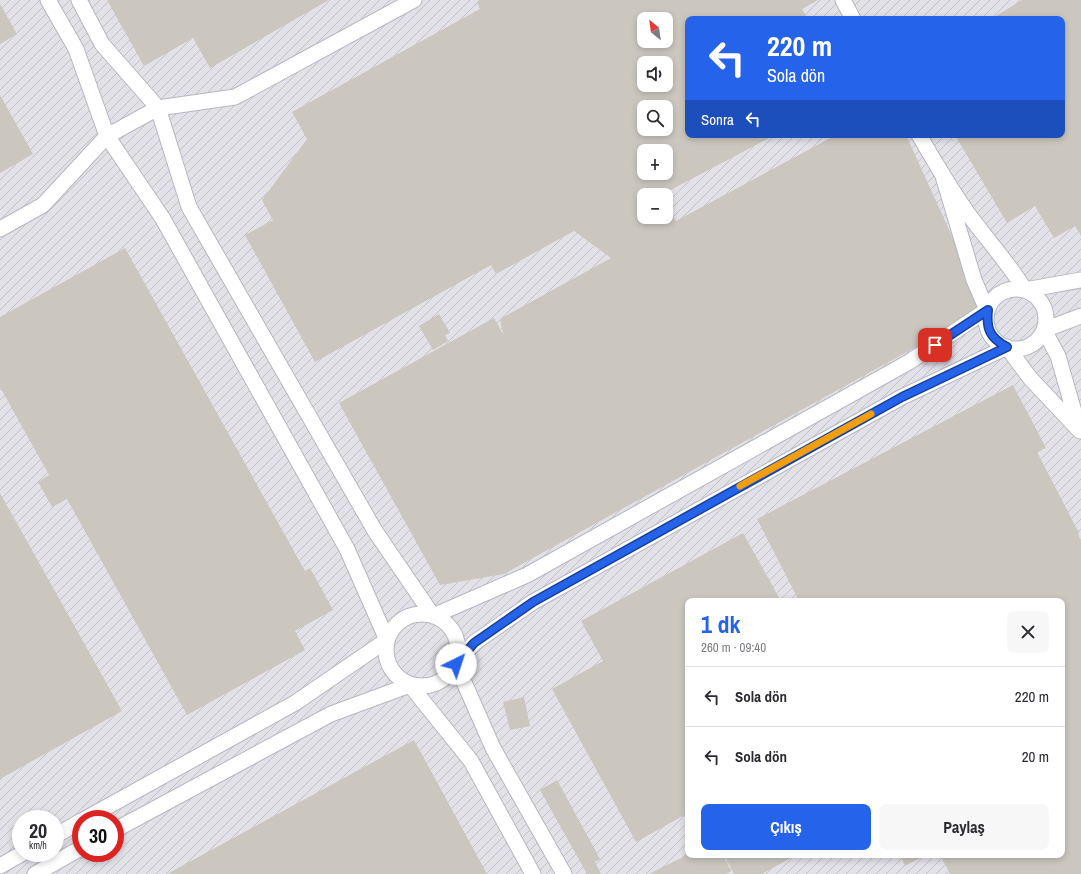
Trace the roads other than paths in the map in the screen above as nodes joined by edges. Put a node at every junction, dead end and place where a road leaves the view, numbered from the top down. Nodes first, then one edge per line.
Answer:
1 (48, 0) edge
2 (79, 0) edge
3 (414, 0) edge
4 (843, 0) edge
5 (852, 16) edge
6 (158, 108) junction
7 (107, 136) junction
8 (921, 138) edge
9 (943, 176) junction
10 (0, 229) edge
11 (1081, 280) edge
12 (1025, 290) junction
13 (988, 310) junction
14 (1081, 316) edge
15 (1044, 330) junction
16 (1007, 347) junction
17 (1081, 432) edge
18 (433, 616) junction
19 (387, 640) junction
20 (456, 664) junction
21 (410, 685) junction
22 (101, 810) edge
23 (124, 825) edge
24 (72, 853) edge
25 (12, 860) edge
26 (34, 862) edge
27 (0, 866) edge
28 (38, 872) edge
29 (533, 874) edge
30 (564, 874) edge

1 - 7 street
2 - 6 street
3 - 6 street
4 - 5 street
6 - 7 street
6 - 18 street
7 - 10 street
7 - 19 street
8 - 9 street
9 - 12 street
9 - 13 street
11 - 12 street
12 - 13 street
12 - 15 street
13 - 16 street
13 - 18 street
14 - 15 street
15 - 16 street
15 - 17 street
16 - 17 street
16 - 20 street
18 - 19 street
18 - 20 street
19 - 21 street
19 - 22 street
20 - 21 street
20 - 30 street
21 - 23 street
21 - 29 street
24 - 28 street
25 - 27 street
26 - 28 street

